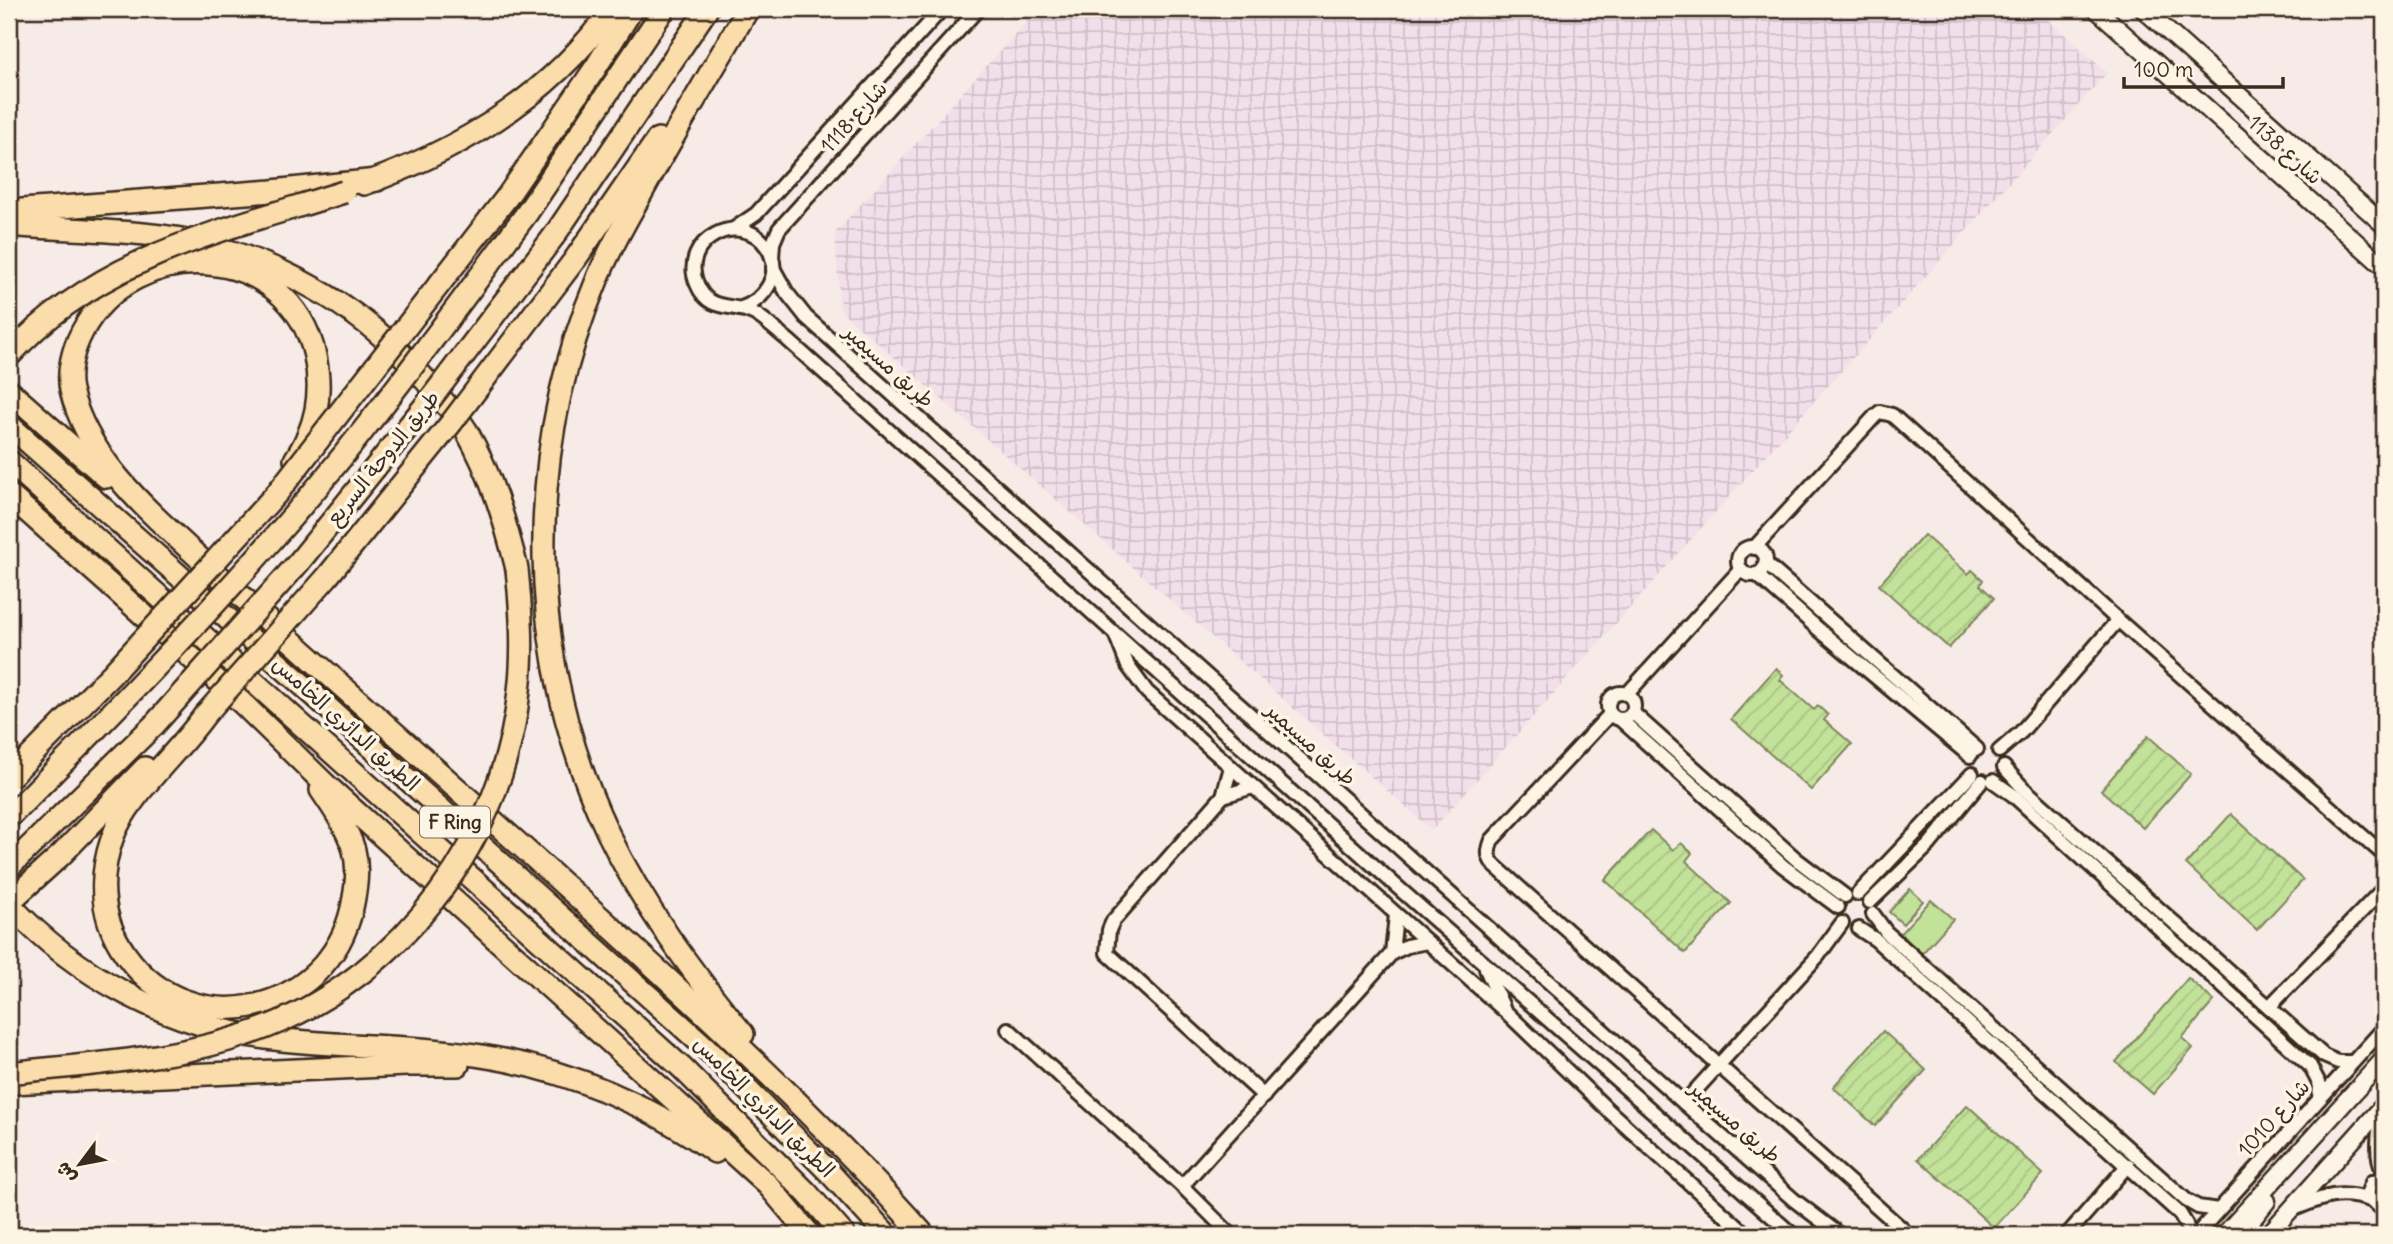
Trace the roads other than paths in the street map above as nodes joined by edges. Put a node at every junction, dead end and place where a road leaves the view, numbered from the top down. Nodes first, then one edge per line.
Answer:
1 (612, 9) edge
2 (632, 9) edge
3 (664, 9) edge
4 (707, 9) edge
5 (748, 9) edge
6 (942, 9) edge
7 (978, 9) edge
8 (2096, 9) edge
9 (2143, 9) edge
10 (377, 180) junction
11 (9, 211) edge
12 (9, 225) edge
13 (2384, 225) edge
14 (734, 229) junction
15 (772, 263) junction
16 (2384, 267) edge
17 (739, 309) junction
18 (9, 356) edge
19 (9, 391) edge
20 (9, 425) edge
21 (9, 461) edge
22 (9, 495) edge
23 (245, 530) junction
24 (174, 535) junction
25 (1755, 548) junction
26 (1765, 563) junction
27 (1741, 569) junction
28 (1756, 574) junction
29 (2118, 620) junction
30 (1116, 636) junction
31 (1626, 694) junction
32 (242, 703) junction
33 (204, 716) junction
34 (1621, 716) junction
35 (1999, 751) junction
36 (1973, 753) junction
37 (2004, 766) junction
38 (1231, 768) junction
39 (9, 778) edge
40 (1982, 779) junction
41 (1253, 787) junction
42 (1223, 796) junction
43 (9, 817) edge
44 (2384, 855) edge
45 (9, 867) edge
46 (1359, 881) junction
47 (2384, 888) edge
48 (1404, 892) junction
49 (1847, 899) junction
50 (9, 903) edge
51 (1871, 908) junction
52 (1396, 915) junction
53 (1842, 923) junction
54 (1858, 929) junction
55 (1427, 942) junction
56 (1392, 953) junction
57 (1483, 963) junction
58 (2269, 1007) junction
59 (1506, 1012) junction
60 (2384, 1028) edge
61 (1008, 1029) dead end
62 (2318, 1051) junction
63 (2384, 1059) edge
64 (2306, 1062) junction
65 (2353, 1062) junction
66 (1719, 1063) junction
67 (12, 1076) edge
68 (568, 1078) junction
69 (1264, 1096) junction
70 (2319, 1099) junction
71 (1684, 1103) junction
72 (2383, 1106) edge
73 (804, 1108) junction
74 (2128, 1165) junction
75 (2280, 1173) junction
76 (2384, 1175) edge
77 (2384, 1181) edge
78 (1182, 1185) junction
79 (2186, 1200) junction
80 (1199, 1201) junction
81 (2373, 1201) junction
82 (2176, 1210) junction
83 (2218, 1210) junction
84 (2290, 1211) junction
85 (2384, 1211) edge
86 (809, 1235) edge
87 (844, 1235) edge
88 (887, 1235) edge
89 (924, 1235) edge
90 (1231, 1235) edge
91 (1242, 1235) edge
92 (1747, 1235) edge
93 (1793, 1235) edge
94 (1839, 1235) edge
95 (1909, 1235) edge
96 (2067, 1235) edge
97 (2189, 1235) edge
98 (2196, 1235) edge
99 (2224, 1235) edge
100 (2240, 1235) edge
101 (2268, 1235) edge

1 - 10 highway
2 - 23 highway, bridge
3 - 43 highway, طريق الدوحة السريع, bridge
4 - 45 highway, طريق الدوحة السريع, bridge
5 - 33 highway, bridge
5 - 73 highway
6 - 14 street, شارع 1118
7 - 15 street, شارع 1118
8 - 16 street, شارع 1138
9 - 13 street, شارع 1138
10 - 11 highway
10 - 18 highway, bridge
12 - 67 highway, bridge
14 - 15 street
14 - 17 street
15 - 17 street
15 - 71 street, طريق مسيمير
17 - 30 street
19 - 24 highway
20 - 88 highway, الطريق الدائري الخامس / F Ring
21 - 87 highway, الطريق الدائري الخامس / F Ring
22 - 32 highway
23 - 24 highway, bridge
23 - 39 highway, bridge
24 - 73 highway
25 - 26 street
25 - 27 street
25 - 29 street
26 - 28 street
26 - 36 street
27 - 28 street
27 - 31 street
28 - 36 street
29 - 35 street
29 - 44 street
30 - 38 street
30 - 48 street
31 - 34 street
31 - 34 street
32 - 33 highway
32 - 86 highway
33 - 50 highway
34 - 49 street
34 - 66 street
35 - 36 street
35 - 37 street
36 - 40 street
37 - 40 street
37 - 58 street
38 - 41 street
38 - 42 street
40 - 49 street
40 - 51 street
40 - 64 street
41 - 42 street
41 - 46 street
42 - 69 street
46 - 48 street
46 - 52 street
47 - 58 street
48 - 57 street
49 - 51 street
49 - 53 street
50 - 68 highway
51 - 54 street
51 - 79 street
52 - 55 street
52 - 56 street
53 - 54 street
53 - 66 street
54 - 74 street
55 - 56 street
55 - 59 street
56 - 69 street
57 - 59 street
57 - 93 street
58 - 62 street
59 - 92 street
60 - 65 street, شارع 1010
61 - 78 street
62 - 64 street
62 - 65 street
63 - 75 street, شارع 1010
64 - 70 street
65 - 70 street, شارع 1010
66 - 71 street
66 - 95 street
67 - 68 highway
68 - 86 highway
69 - 78 street
70 - 83 street, شارع 1010
71 - 94 street, طريق مسيمير
72 - 76 street
72 - 84 street
73 - 89 highway
74 - 82 street
74 - 96 street
75 - 99 street, شارع 1010
75 - 100 street
77 - 81 street
78 - 80 street
79 - 82 street
79 - 83 street
80 - 90 street
80 - 91 street
81 - 84 street
81 - 85 street
82 - 97 street
83 - 98 street, شارع 1010
84 - 101 street

